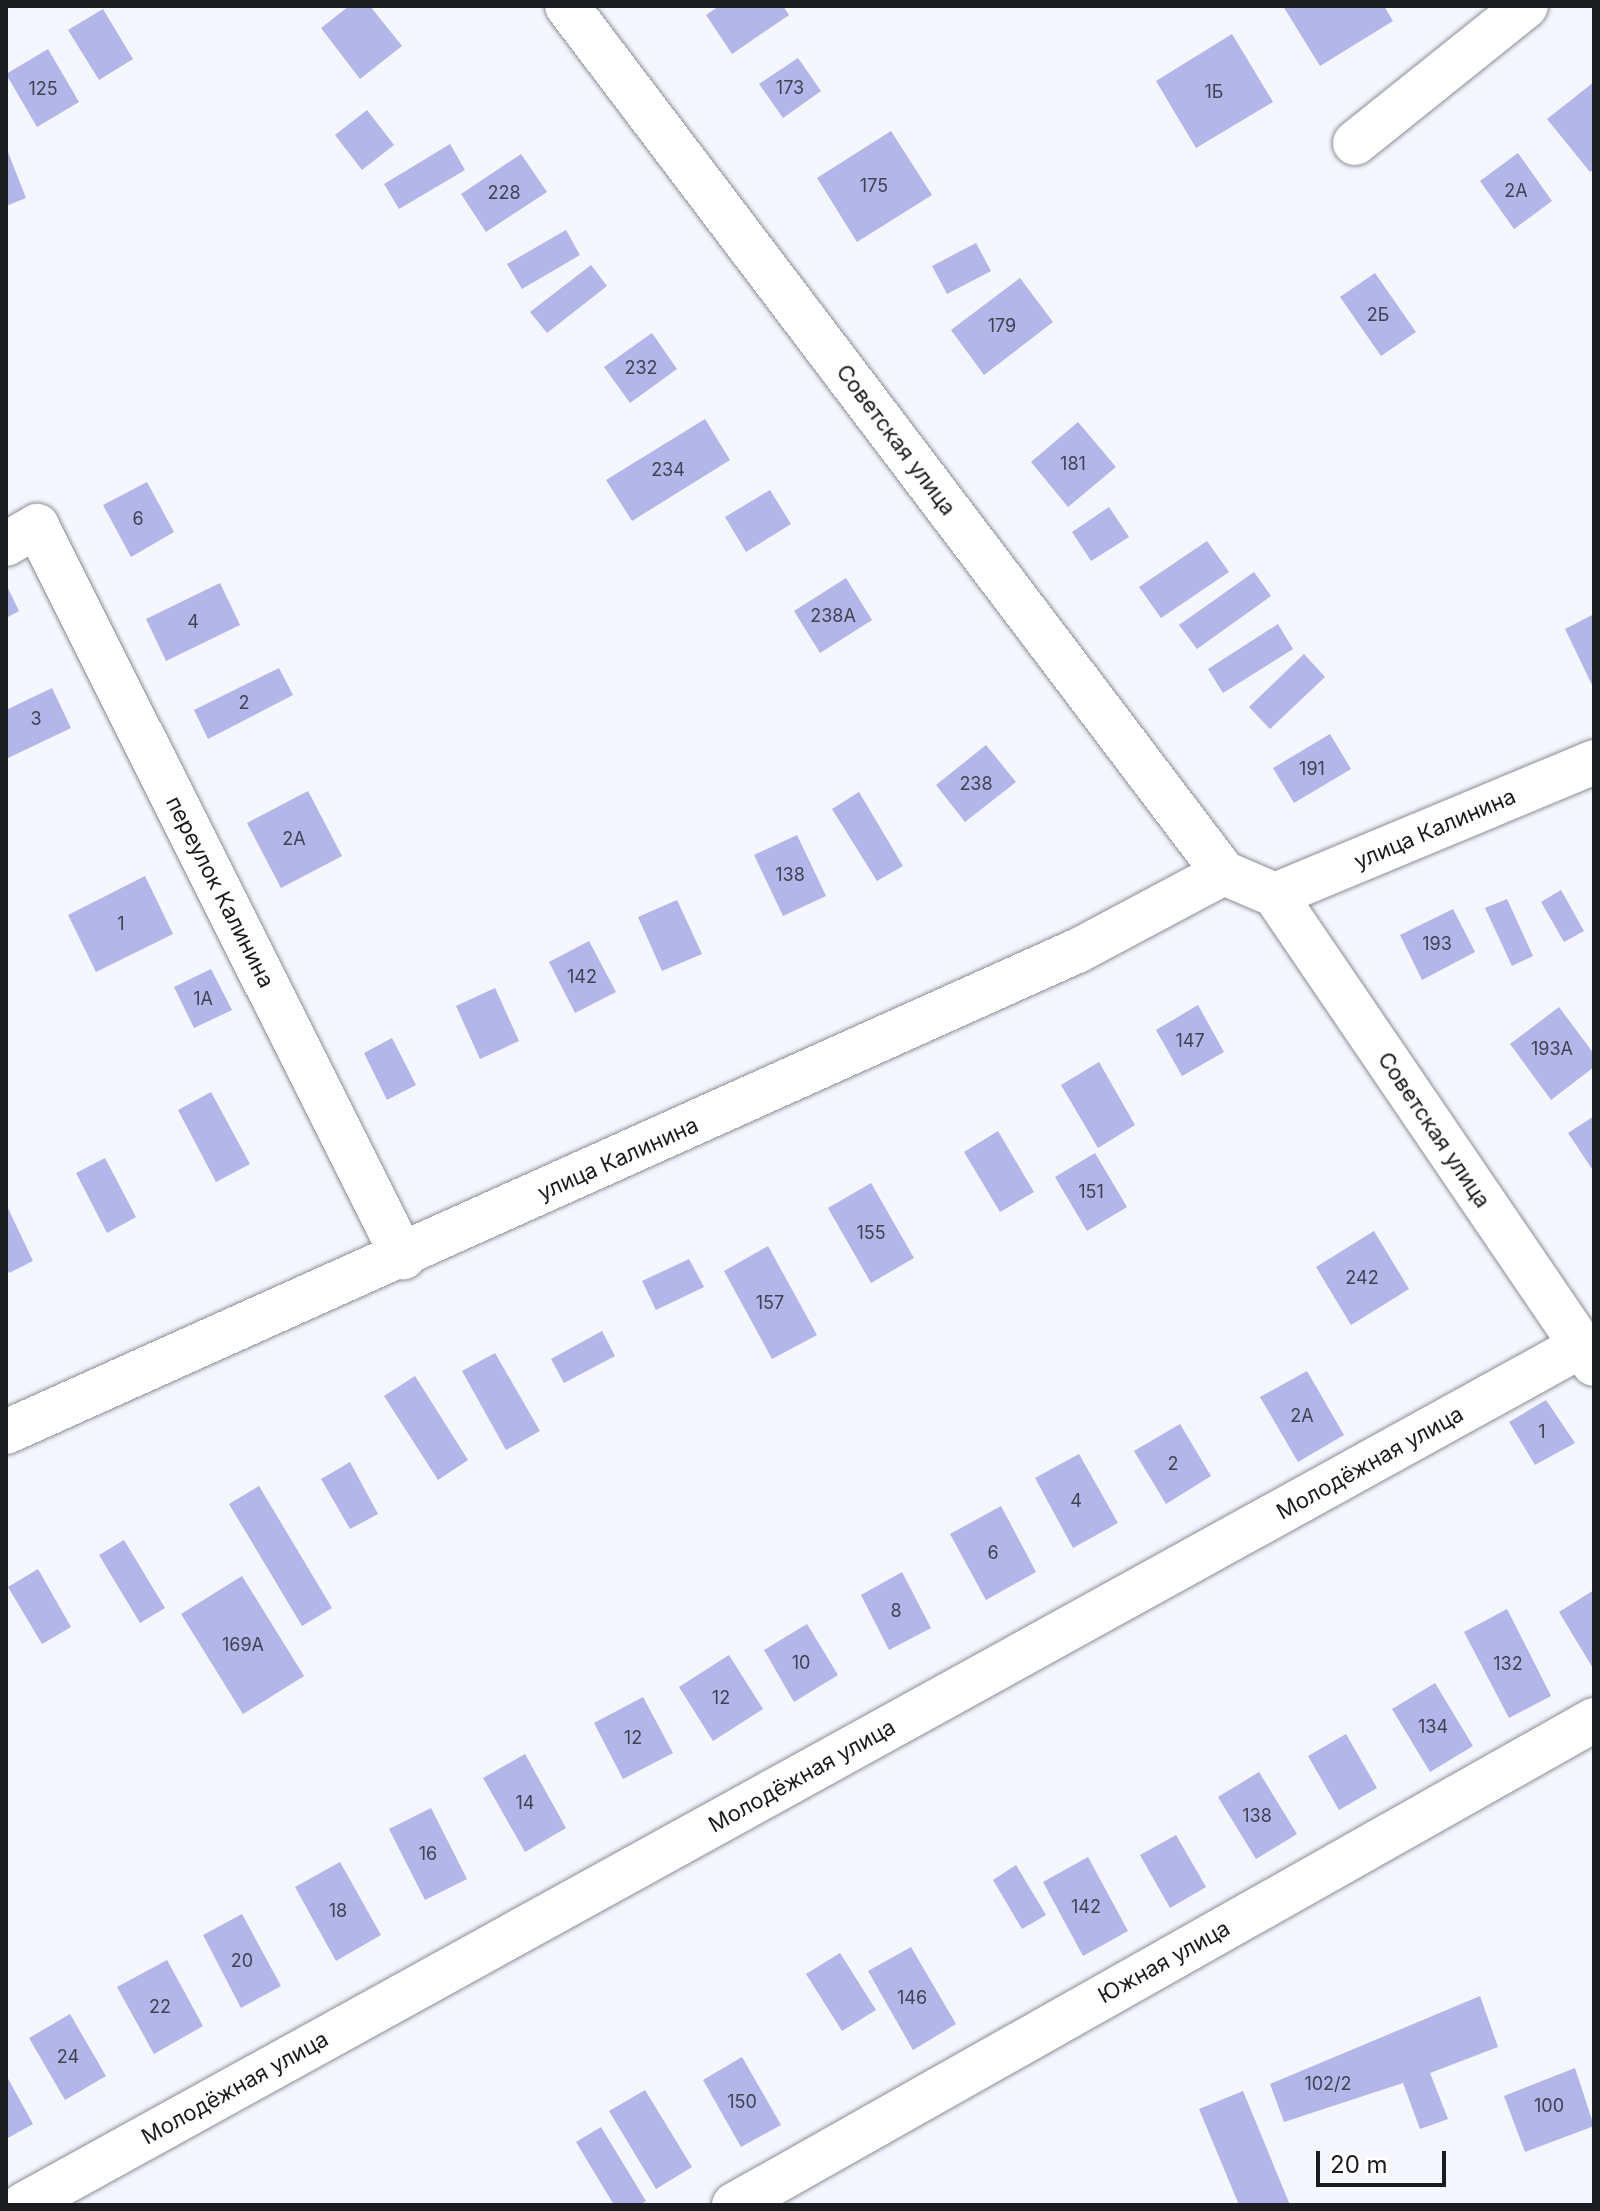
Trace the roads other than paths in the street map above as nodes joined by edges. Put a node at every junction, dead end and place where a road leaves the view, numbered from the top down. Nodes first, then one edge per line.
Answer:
1 (567, 6) edge
2 (1526, 6) edge
3 (1355, 143) dead end
4 (22, 535) edge
5 (1594, 762) edge
6 (1224, 873) junction
7 (1275, 895) junction
8 (403, 1257) junction
9 (1588, 1355) edge
10 (6, 1432) edge
11 (1594, 1720) edge
12 (23, 2205) edge
13 (734, 2205) edge

1 - 6 street, Советская улица
2 - 3 street
4 - 8 street, переулок Калинина
5 - 7 street, улица Калинина
6 - 7 street
6 - 8 street, улица Калинина
7 - 9 street, Советская улица
8 - 10 street, улица Калинина
9 - 12 street, Молодёжная улица
11 - 13 street, Южная улица

